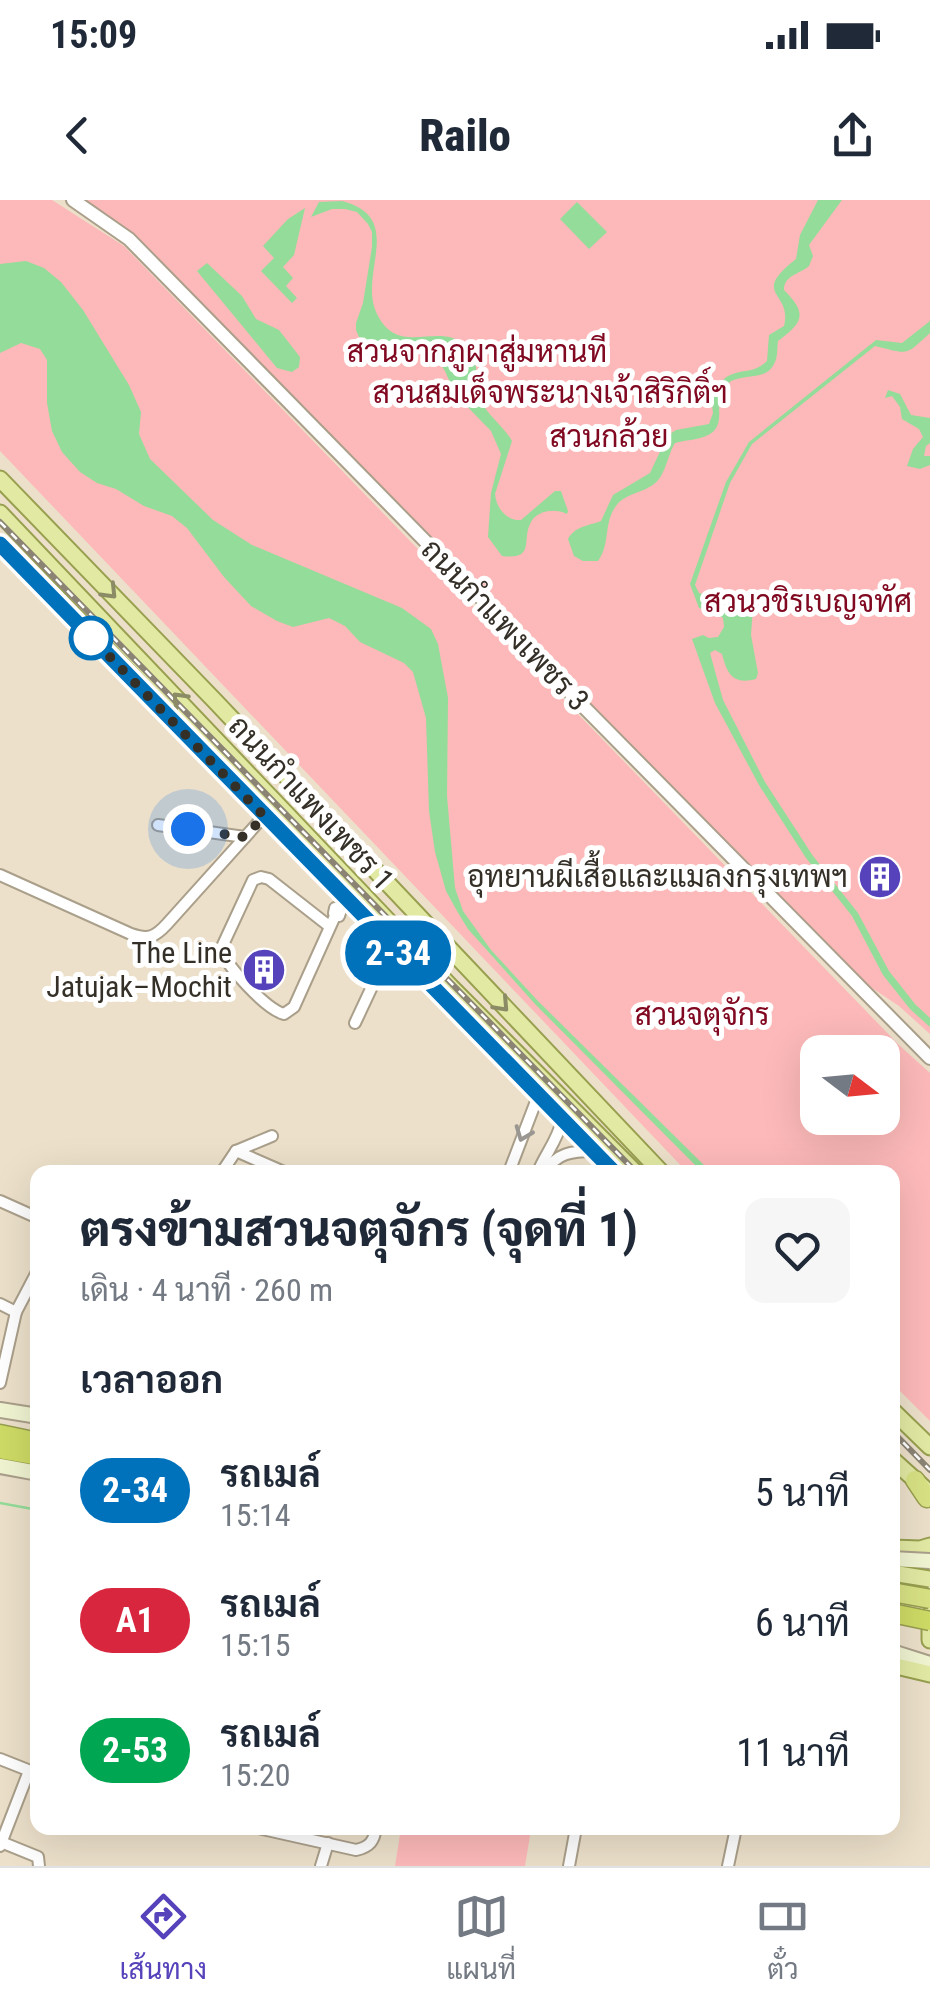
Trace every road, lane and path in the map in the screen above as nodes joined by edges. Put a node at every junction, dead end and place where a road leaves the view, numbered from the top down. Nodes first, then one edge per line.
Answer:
1 (73, 200) edge
2 (0, 478) edge
3 (0, 513) edge
4 (0, 544) edge
5 (264, 816) junction
6 (158, 825) dead end
7 (245, 837) junction
8 (0, 875) edge
9 (338, 913) junction
10 (391, 946) junction
11 (448, 1004) junction
12 (485, 1021) junction
13 (355, 1023) dead end
14 (930, 1058) edge
15 (538, 1096) junction
16 (562, 1120) junction
17 (272, 1136) dead end
18 (236, 1151) junction
19 (557, 1151) junction
20 (593, 1151) junction
21 (227, 1165) edge
22 (268, 1165) edge
23 (512, 1165) edge
24 (541, 1165) edge
25 (549, 1165) edge
26 (607, 1165) edge
27 (627, 1165) edge
28 (654, 1165) edge
29 (0, 1202) edge
30 (30, 1215) edge
31 (30, 1285) edge
32 (0, 1304) edge
33 (16, 1312) junction
34 (1, 1380) edge
35 (0, 1410) edge
36 (30, 1415) edge
37 (900, 1418) edge
38 (0, 1431) edge
39 (30, 1437) edge
40 (930, 1447) edge
41 (0, 1450) edge
42 (30, 1456) edge
43 (0, 1466) edge
44 (900, 1466) edge
45 (30, 1471) edge
46 (915, 1480) joint
47 (929, 1500) edge
48 (930, 1546) edge
49 (900, 1552) edge
50 (900, 1555) edge
51 (930, 1561) edge
52 (900, 1574) edge
53 (930, 1579) edge
54 (930, 1599) edge
55 (900, 1602) edge
56 (900, 1605) edge
57 (900, 1607) edge
58 (930, 1615) edge
59 (930, 1629) edge
60 (930, 1640) edge
61 (900, 1655) edge
62 (930, 1664) edge
63 (900, 1666) edge
64 (930, 1674) edge
65 (0, 1760) edge
66 (30, 1771) edge
67 (30, 1779) edge
68 (289, 1835) edge
69 (374, 1835) edge
70 (575, 1835) edge
71 (735, 1835) edge
72 (1, 1844) edge
73 (328, 1844) junction
74 (39, 1866) edge
75 (322, 1866) edge
76 (569, 1866) edge
77 (728, 1866) edge

1 - 14 street, ถนนกำแพงเพชร 3
2 -> 28 main road, ถนนกำแพงเพชร 1
12 -> 3 main road
4 - 5 main road
5 - 7 street
5 - 9 main road
6 - 7 street
7 - 8 street
9 - 9 street
9 - 10 main road
10 - 11 main road
10 - 13 street
11 - 12 main road
11 - 15 main road
12 - 27 main road
15 - 16 main road
15 -> 23 street
16 - 19 street
16 - 20 main road
17 - 18 street
18 - 21 street
18 - 22 street
19 - 20 street
19 - 24 street
19 - 25 street
20 - 26 main road
29 - 30 street
31 - 33 street
32 - 33 street
33 - 34 street
35 - 36 main road
37 - 40 main road
38 - 39 highway
41 - 42 highway
43 - 45 main road
44 - 46 main road
46 - 47 highway
48 - 49 main road
50 - 51 main road, bridge
52 - 53 main road, bridge
54 - 55 highway, bridge
56 - 58 highway
57 - 59 highway, bridge
58 - 60 main road
61 - 62 main road
63 - 64 main road
65 - 66 street
67 - 72 street
68 - 73 street
69 - 73 street
70 - 76 street
71 - 77 street
72 - 74 street
73 - 75 street

